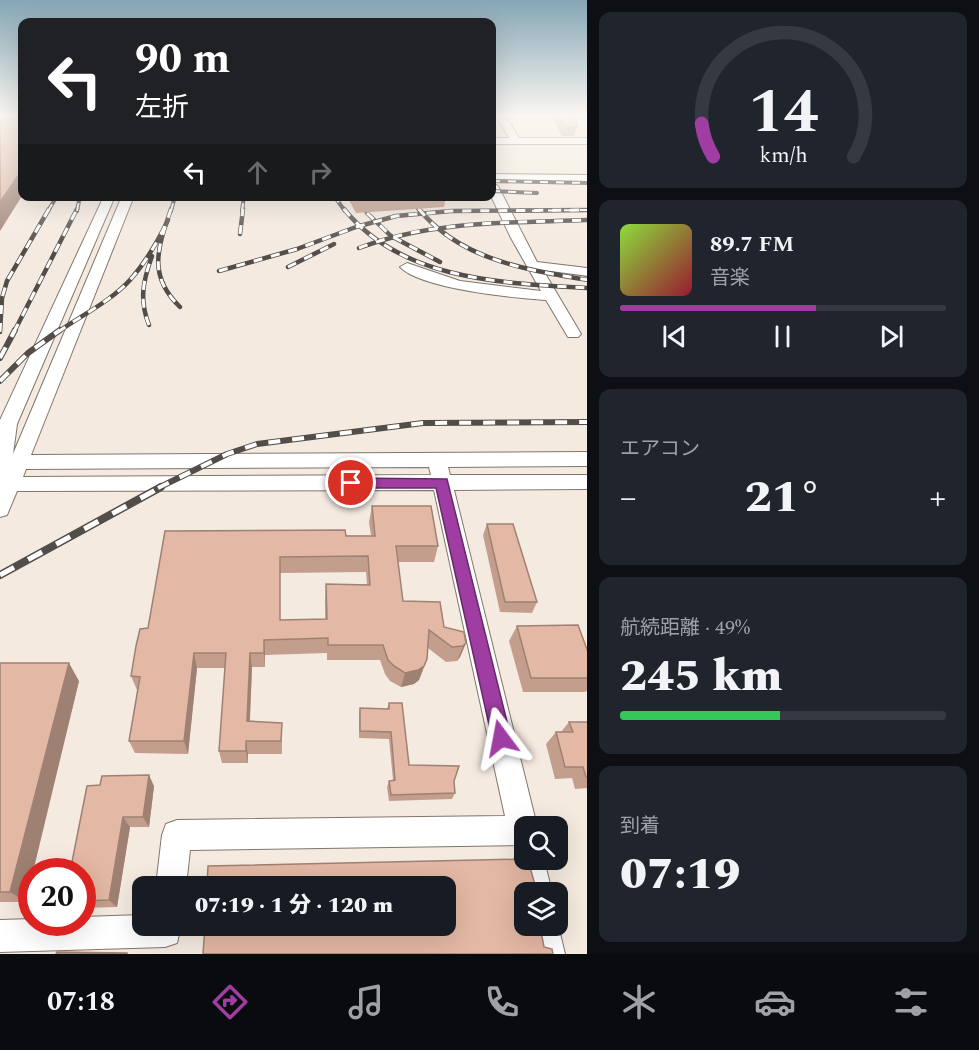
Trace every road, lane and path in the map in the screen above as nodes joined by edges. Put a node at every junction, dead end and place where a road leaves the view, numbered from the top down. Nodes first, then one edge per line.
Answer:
1 (496, 177) edge
2 (587, 178) edge
3 (496, 194) edge
4 (108, 201) edge
5 (126, 201) edge
6 (533, 265) junction
7 (407, 267) dead end
8 (587, 272) edge
9 (551, 296) junction
10 (573, 334) dead end
11 (4, 431) edge
12 (587, 459) edge
13 (440, 471) junction
14 (9, 475) edge
15 (587, 482) edge
16 (0, 509) edge
17 (520, 816) edge
18 (514, 844) edge
19 (172, 876) edge
20 (132, 932) edge
21 (0, 936) edge
22 (544, 936) edge
23 (548, 954) edge

1 - 2 lane
3 - 6 lane
4 - 11 lane
5 - 14 lane
6 - 8 lane
6 - 9 lane
7 - 9 lane
9 - 10 lane
11 - 14 lane
12 - 13 lane
13 - 14 lane
13 - 15 lane
13 - 17 lane
14 - 16 lane
18 - 19 lane
20 - 21 lane
22 - 23 lane

